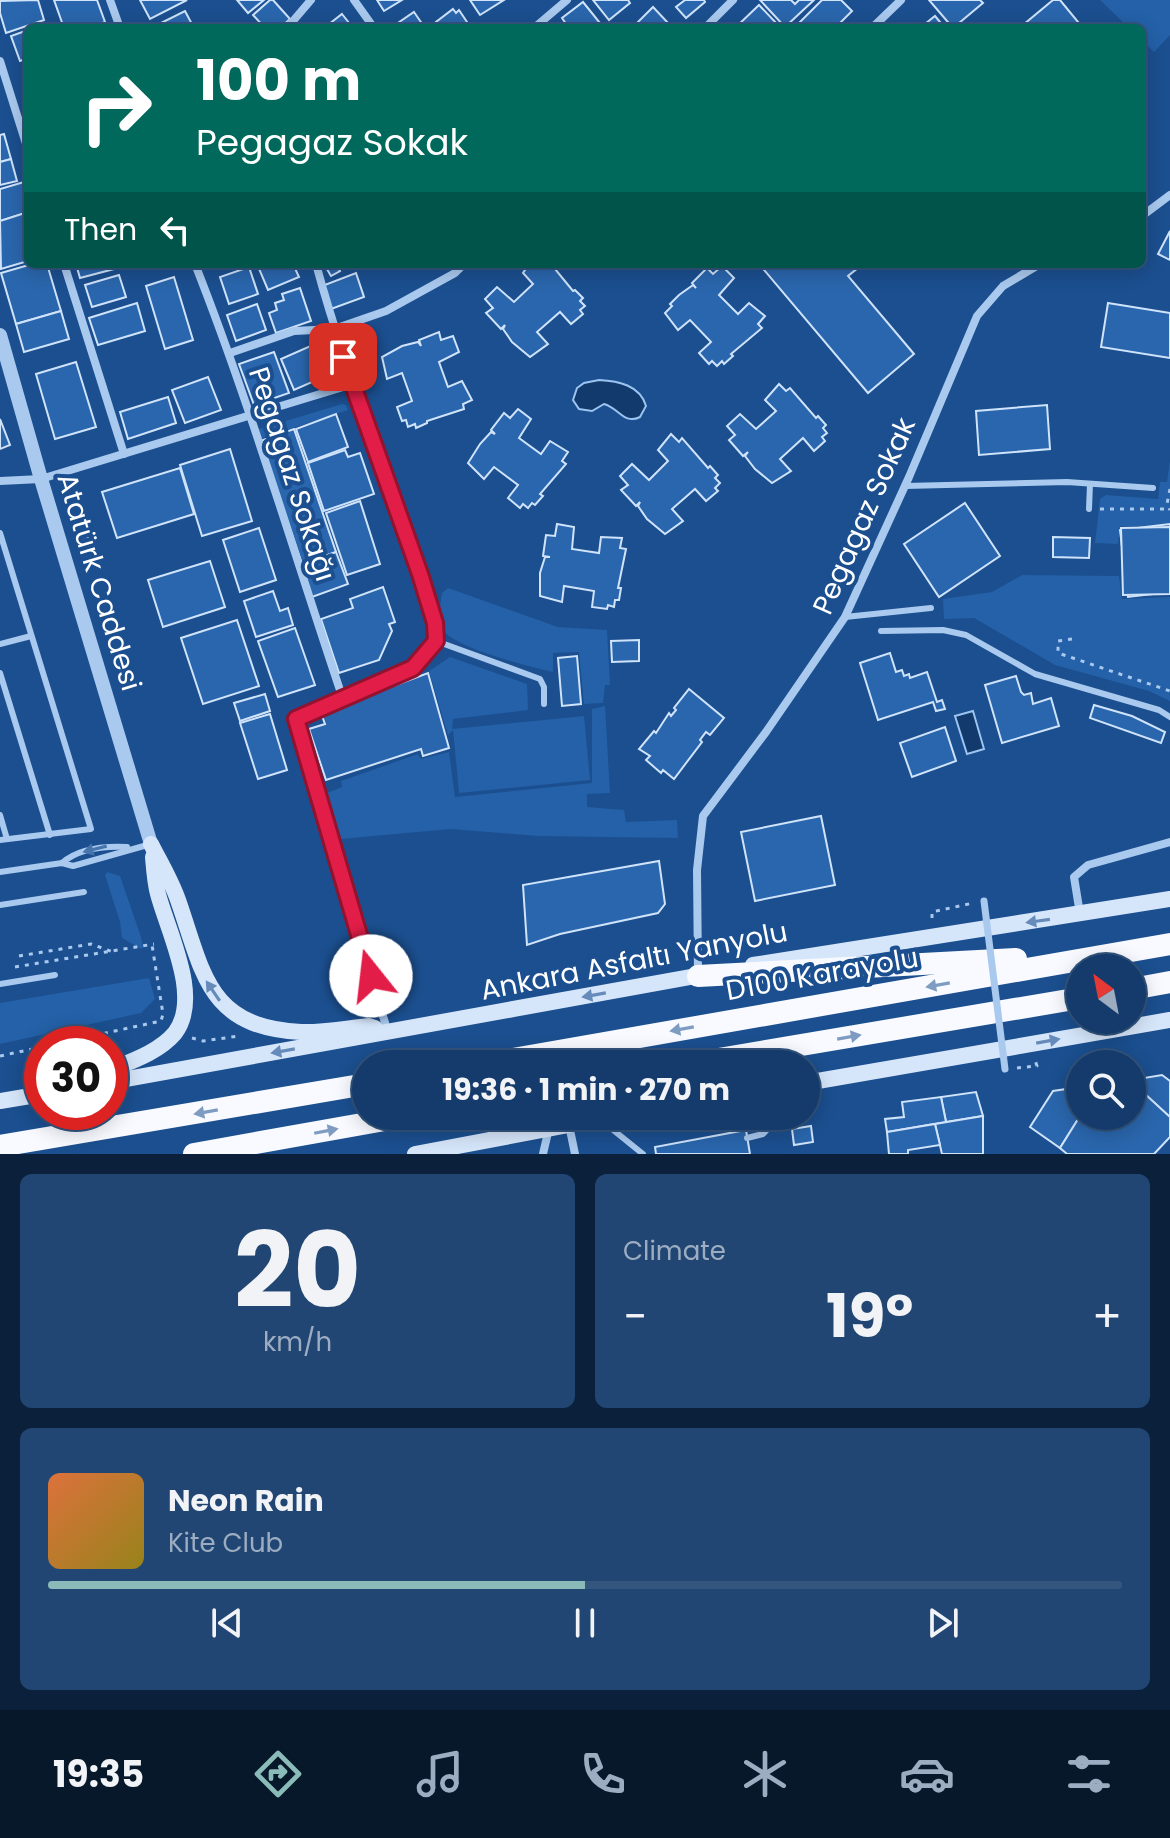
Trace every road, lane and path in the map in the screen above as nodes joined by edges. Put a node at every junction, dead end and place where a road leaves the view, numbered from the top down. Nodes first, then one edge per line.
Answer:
1 (110, 0) edge
2 (311, 0) edge
3 (354, 0) edge
4 (567, 0) edge
5 (733, 0) edge
6 (901, 0) edge
7 (119, 24) edge
8 (290, 24) edge
9 (371, 24) edge
10 (539, 24) edge
11 (709, 24) edge
12 (876, 24) edge
13 (0, 61) edge
14 (24, 137) edge
15 (1170, 195) edge
16 (1146, 213) edge
17 (65, 268) edge
18 (197, 268) edge
19 (317, 268) edge
20 (460, 268) edge
21 (1033, 268) edge
22 (334, 329) junction
23 (0, 335) edge
24 (230, 353) junction
25 (353, 384) junction
26 (248, 416) junction
27 (124, 454) junction
28 (41, 479) junction
29 (0, 481) edge
30 (1090, 484) junction
31 (905, 486) junction
32 (1153, 488) dead end
33 (1170, 489) edge
34 (1089, 509) joint
35 (1169, 509) edge
36 (0, 533) edge
37 (931, 608) dead end
38 (845, 617) junction
39 (881, 631) dead end
40 (31, 636) junction
41 (1072, 639) dead end
42 (436, 641) junction
43 (0, 644) edge
44 (0, 673) edge
45 (1170, 691) edge
46 (343, 699) junction
47 (544, 704) dead end
48 (1170, 717) edge
49 (0, 815) edge
50 (50, 835) junction
51 (4, 839) edge
52 (1170, 842) edge
53 (151, 844) junction
54 (131, 847) junction
55 (62, 863) junction
56 (0, 872) edge
57 (84, 892) dead end
58 (1170, 899) edge
59 (984, 901) joint
60 (0, 905) edge
61 (932, 912) dead end
62 (1080, 915) junction
63 (173, 941) junction
64 (1170, 944) edge
65 (152, 945) junction
66 (113, 952) junction
67 (1125, 952) junction
68 (19, 956) dead end
69 (89, 956) dead end
70 (55, 975) dead end
71 (698, 976) junction
72 (1170, 982) edge
73 (0, 984) edge
74 (1146, 986) edge
75 (1066, 1000) edge
76 (1170, 1020) edge
77 (254, 1024) junction
78 (128, 1028) edge
79 (176, 1031) junction
80 (388, 1033) junction
81 (565, 1050) edge
82 (772, 1050) edge
83 (24, 1051) edge
84 (0, 1056) edge
85 (1027, 1061) dead end
86 (128, 1062) edge
87 (1005, 1069) joint
88 (128, 1079) edge
89 (820, 1082) edge
90 (352, 1086) edge
91 (24, 1097) edge
92 (0, 1101) edge
93 (352, 1126) edge
94 (539, 1130) edge
95 (549, 1130) edge
96 (569, 1130) edge
97 (620, 1130) edge
98 (767, 1130) edge
99 (747, 1138) dead end
100 (0, 1146) edge
101 (194, 1154) edge
102 (415, 1154) edge
103 (543, 1154) edge
104 (575, 1154) edge
105 (643, 1154) edge

1 - 7 street
2 - 8 street
3 - 9 street
4 - 10 street
5 - 11 street
6 - 12 street
13 - 14 street
15 - 16 street
17 - 27 street
18 - 24 street, Pegagaz Sokağı
19 - 22 street
20 - 22 street
21 - 31 street, Pegagaz Sokak
22 - 24 street
22 - 25 street
23 - 28 street, Atatürk Caddesi
24 - 26 street, Pegagaz Sokağı
25 - 26 street
25 - 42 street
26 - 27 street
26 - 46 street, Pegagaz Sokağı
27 - 28 street
28 - 29 street
28 - 53 street, Atatürk Caddesi
30 - 31 lane
30 - 32 lane
30 - 34 lane
31 - 38 street, Pegagaz Sokak
33 - 35 path
34 - 35 path
36 - 40 lane
37 - 38 lane
38 - 71 street, Pegagaz Sokak
39 - 48 lane
40 - 43 lane
40 - 50 lane
41 - 45 path
42 - 46 street
42 - 47 lane
44 - 50 lane
46 - 80 street
49 - 51 lane
50 - 51 lane
52 - 62 street
53 - 54 lane
53 - 63 main road
77 -> 53 main road
54 -> 55 lane
54 - 55 lane
55 - 56 lane
57 - 60 lane
58 - 62 main road, Ankara Asfaltı Yanyolu
59 - 61 path
59 - 87 street, bridge
62 -> 71 main road, Ankara Asfaltı Yanyolu
63 - 65 path
63 - 79 main road
64 - 67 highway, D100 Karayolu
65 - 66 path
65 - 78 path
66 - 68 path
66 - 69 path
67 - 71 highway
67 -> 81 highway, D100 Karayolu
70 - 73 lane
71 -> 80 main road, Ankara Asfaltı Yanyolu
72 - 74 highway
82 -> 75 highway
89 -> 76 main road
77 - 79 path
77 - 80 main road
79 - 86 main road
80 -> 88 main road, Ankara Asfaltı Yanyolu
83 - 84 path
85 - 87 path
90 -> 100 highway
91 - 92 main road
101 -> 93 highway
94 - 102 main road
95 - 103 street
96 - 104 street
97 - 105 lane
98 - 99 lane

